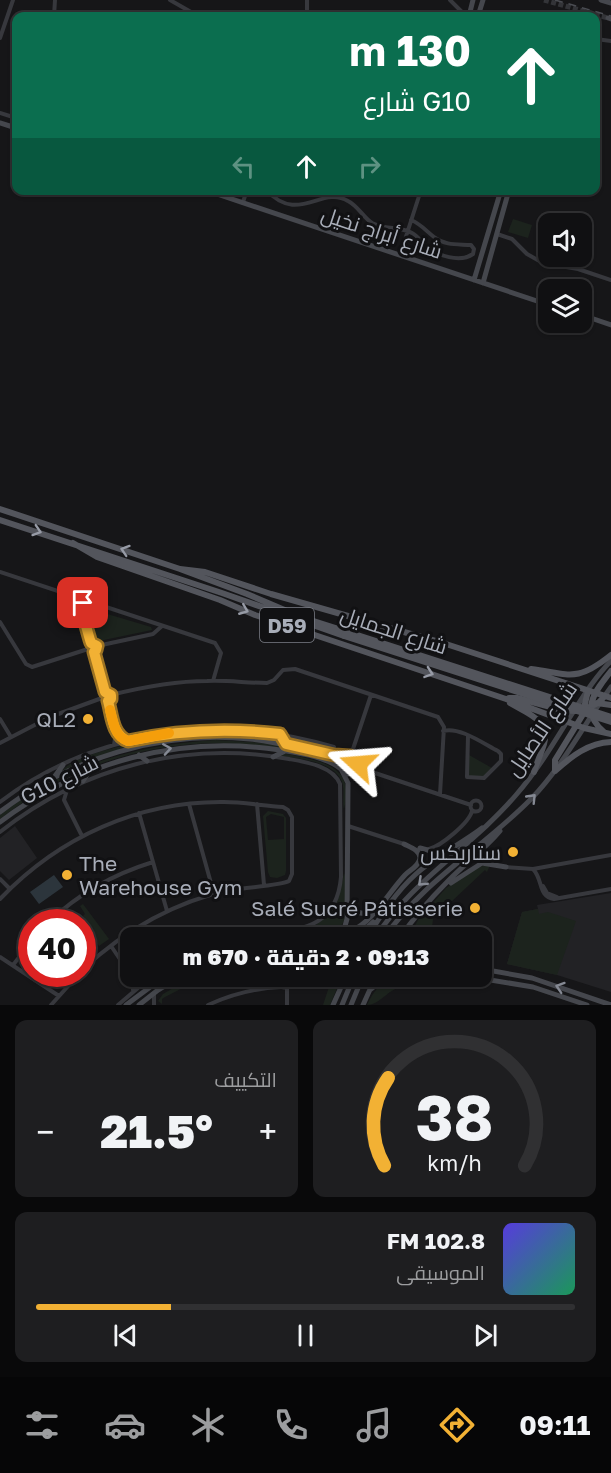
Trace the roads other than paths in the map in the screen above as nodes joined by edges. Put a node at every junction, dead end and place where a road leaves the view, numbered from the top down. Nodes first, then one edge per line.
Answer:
1 (13, 0) edge
2 (170, 0) edge
3 (450, 0) edge
4 (601, 0) edge
5 (611, 3) edge
6 (191, 12) edge
7 (464, 12) edge
8 (0, 38) edge
9 (220, 195) edge
10 (245, 195) edge
11 (272, 195) edge
12 (419, 195) edge
13 (500, 195) edge
14 (508, 195) edge
15 (243, 203) junction
16 (411, 220) junction
17 (408, 231) junction
18 (489, 231) junction
19 (496, 237) junction
20 (400, 255) junction
21 (474, 280) junction
22 (611, 280) edge
23 (483, 283) junction
24 (538, 300) edge
25 (592, 318) edge
26 (611, 325) edge
27 (0, 509) edge
28 (0, 520) edge
29 (73, 543) junction
30 (180, 569) junction
31 (0, 572) edge
32 (84, 600) junction
33 (0, 622) edge
34 (162, 626) junction
35 (344, 634) junction
36 (91, 643) junction
37 (97, 646) junction
38 (88, 649) junction
39 (94, 652) junction
40 (611, 655) edge
41 (611, 661) edge
42 (524, 670) junction
43 (611, 671) edge
44 (213, 681) junction
45 (611, 687) edge
46 (588, 691) junction
47 (105, 692) junction
48 (595, 693) junction
49 (111, 695) junction
50 (371, 695) junction
51 (608, 697) edge
52 (102, 698) junction
53 (506, 699) junction
54 (108, 701) junction
55 (592, 705) junction
56 (611, 705) edge
57 (575, 711) junction
58 (592, 716) junction
59 (611, 717) edge
60 (0, 719) edge
61 (568, 721) junction
62 (611, 722) edge
63 (577, 725) junction
64 (584, 728) junction
65 (443, 731) junction
66 (116, 732) junction
67 (280, 734) junction
68 (608, 734) edge
69 (468, 736) junction
70 (11, 737) junction
71 (128, 741) junction
72 (611, 742) edge
73 (0, 743) edge
74 (286, 744) junction
75 (113, 746) junction
76 (334, 747) dead end
77 (353, 749) junction
78 (285, 751) junction
79 (139, 755) junction
80 (345, 756) junction
81 (273, 757) junction
82 (356, 760) junction
83 (147, 761) junction
84 (63, 765) junction
85 (90, 770) junction
86 (341, 770) junction
87 (366, 770) junction
88 (555, 771) junction
89 (353, 772) junction
90 (534, 772) junction
91 (53, 778) junction
92 (83, 782) junction
93 (348, 783) junction
94 (68, 788) junction
95 (440, 794) junction
96 (51, 797) junction
97 (64, 800) junction
98 (0, 802) edge
99 (189, 804) junction
100 (256, 804) junction
101 (471, 804) junction
102 (347, 811) junction
103 (472, 811) junction
104 (0, 812) edge
105 (139, 813) junction
106 (340, 815) junction
107 (498, 815) junction
108 (0, 822) edge
109 (507, 822) junction
110 (348, 826) junction
111 (0, 832) edge
112 (82, 836) junction
113 (404, 844) junction
114 (420, 848) junction
115 (452, 848) junction
116 (611, 855) edge
117 (153, 862) junction
118 (508, 867) joint
119 (545, 867) junction
120 (341, 868) junction
121 (536, 868) junction
122 (348, 874) junction
123 (539, 875) junction
124 (0, 879) edge
125 (264, 885) junction
126 (10, 889) junction
127 (611, 889) edge
128 (440, 891) junction
129 (214, 894) junction
130 (0, 899) edge
131 (348, 903) junction
132 (65, 909) edge
133 (167, 911) junction
134 (374, 912) junction
135 (383, 912) junction
136 (408, 925) edge
137 (307, 927) edge
138 (343, 927) edge
139 (358, 927) edge
140 (368, 927) edge
141 (374, 927) edge
142 (383, 927) edge
143 (392, 927) edge
144 (111, 946) junction
145 (0, 957) edge
146 (18, 959) edge
147 (96, 959) edge
148 (120, 960) edge
149 (13, 965) junction
150 (492, 971) edge
151 (492, 980) edge
152 (67, 987) edge
153 (133, 987) edge
154 (137, 987) edge
155 (150, 987) edge
156 (164, 987) edge
157 (340, 987) edge
158 (349, 987) edge
159 (358, 987) edge
160 (371, 987) edge
161 (375, 987) edge
162 (133, 990) junction
163 (154, 993) junction
164 (368, 993) junction
165 (58, 996) junction
166 (219, 1003) edge
167 (140, 1004) edge
168 (51, 1005) edge
169 (118, 1005) edge
170 (126, 1005) edge
171 (153, 1005) edge
172 (209, 1005) edge
173 (287, 1005) edge
174 (333, 1005) edge
175 (342, 1005) edge
176 (351, 1005) edge
177 (363, 1005) edge
178 (587, 1005) edge
179 (611, 1005) edge

1 - 8 street
2 - 6 street
3 - 7 street
4 - 5 street
9 - 15 street, شارع أبراج نخيل
10 - 15 street
11 - 17 street
12 - 16 street
13 - 18 street
14 - 19 street
15 - 20 street, شارع أبراج نخيل
16 - 17 street
16 - 17 street
17 - 20 street
18 - 19 street
18 - 21 street
19 - 22 street
19 - 23 street
20 - 21 street, شارع أبراج نخيل
21 - 23 street, شارع أبراج نخيل
23 - 24 street, شارع أبراج نخيل
25 - 26 street
30 -> 27 main road, شارع الجمايل / D59
28 -> 29 main road, شارع الجمايل / D59
29 - 35 main road, شارع الجمايل / D59
29 -> 53 main road, D59
30 - 35 main road, شارع الجمايل / D59
30 - 42 main road, D59
31 - 32 street
32 - 34 street
32 - 36 street
33 - 38 street
34 - 37 street
34 - 44 street
35 - 59 main road, شارع الجمايل / D59, bridge
35 - 62 main road, شارع الجمايل / D59, bridge
36 - 37 street
36 - 38 street
37 - 39 street
38 - 39 street
39 - 47 street
40 - 42 main road
41 - 46 street, شارع الأصايل
42 - 46 main road, D59
43 - 48 main road
44 - 49 street
44 - 50 street
45 - 51 street, شارع الأصايل
46 - 48 main road, D59
46 - 55 main road
46 - 57 street, شارع الأصايل
47 - 49 street
47 - 52 street
48 - 51 main road, D59
48 - 55 main road
49 - 54 street
50 - 65 street
50 - 77 street
51 - 55 main road
52 - 54 street
52 - 70 street
53 - 57 main road
53 - 61 main road, D59
53 - 90 main road
54 - 66 street
55 - 56 main road
55 - 57 main road
55 - 58 main road
55 - 58 street, شارع الأصايل
55 - 63 main road
57 - 61 main road
58 - 64 street, شارع الأصايل
58 - 68 main road
60 - 70 street
61 - 63 main road, D59
61 - 90 street, شارع الأصايل
63 - 64 main road, D59
63 - 88 main road
64 - 68 main road, D59
64 - 88 street, شارع الأصايل
65 - 69 street
65 - 95 street
66 - 71 street
66 - 75 street
67 - 71 street, G10 شارع
67 - 74 street
67 - 76 street, G10 شارع
69 - 69 street
70 - 73 street
71 - 75 street, G10 شارع
72 - 88 main road
74 - 80 street, G10 شارع
74 - 91 street, G10 شارع
75 - 84 street, G10 شارع
77 - 80 street
77 - 82 street
79 -> 78 street, G10 شارع
78 - 81 street
78 - 86 street, G10 شارع
79 - 83 street
79 - 85 street, G10 شارع
80 - 82 street
80 - 86 street
81 - 83 street, G10 شارع
81 - 106 street, G10 شارع
82 - 87 street
82 - 89 street
83 - 92 street, G10 شارع
84 - 91 street
84 - 98 street, G10 شارع
85 - 92 street
85 - 108 street, G10 شارع
86 - 89 street
86 - 93 street
87 - 89 street
87 - 95 street
109 -> 88 street, شارع الأصايل
89 - 93 street
90 - 107 street, شارع الأصايل
91 - 104 street, G10 شارع
92 - 94 street, G10 شارع
93 - 102 street
94 - 96 street, G10 شارع
94 - 97 street
95 - 101 street
96 - 97 street
96 - 111 street, G10 شارع
97 - 112 street
99 - 100 street
99 - 105 street
99 - 129 street
100 - 125 street
100 - 125 street
101 - 103 street
101 - 103 street
102 - 106 street
102 - 110 street
103 - 114 street
105 - 112 street
105 - 117 street
106 - 120 street, G10 شارع
107 - 115 street, شارع الأصايل
107 -> 142 street, شارع الأصايل
109 - 128 street, شارع الأصايل
109 - 143 street, شارع الأصايل
110 - 113 street
110 - 122 street
112 - 126 street
113 - 114 street
113 - 134 street
114 - 115 street
115 - 135 street, شارع الأصايل
116 - 119 street
117 - 132 street
117 - 133 street
118 - 121 street
118 - 128 street
119 - 121 street
119 - 123 street
120 - 122 street
120 - 137 street, G10 شارع
121 - 123 street
122 - 131 street
123 - 127 street
124 - 126 street
125 - 129 street
126 - 130 street
128 - 136 street, شارع الأصايل
129 - 133 street
131 - 134 street
131 - 138 street
133 - 144 street
134 - 139 street
135 - 140 street
135 - 141 street, شارع الأصايل
144 - 147 street
144 - 148 street
145 - 149 street
146 - 149 street
149 - 165 street
179 -> 150 street
151 - 178 street
152 - 165 street
153 - 162 street
154 - 162 street
155 - 170 street
156 - 163 street
157 - 174 street
158 - 175 street
159 - 176 street
160 - 164 street
161 - 164 street
162 - 169 street
163 - 167 street
163 - 171 street
164 - 177 street
165 - 168 street
166 - 172 street
166 - 173 street
167 - 171 street

